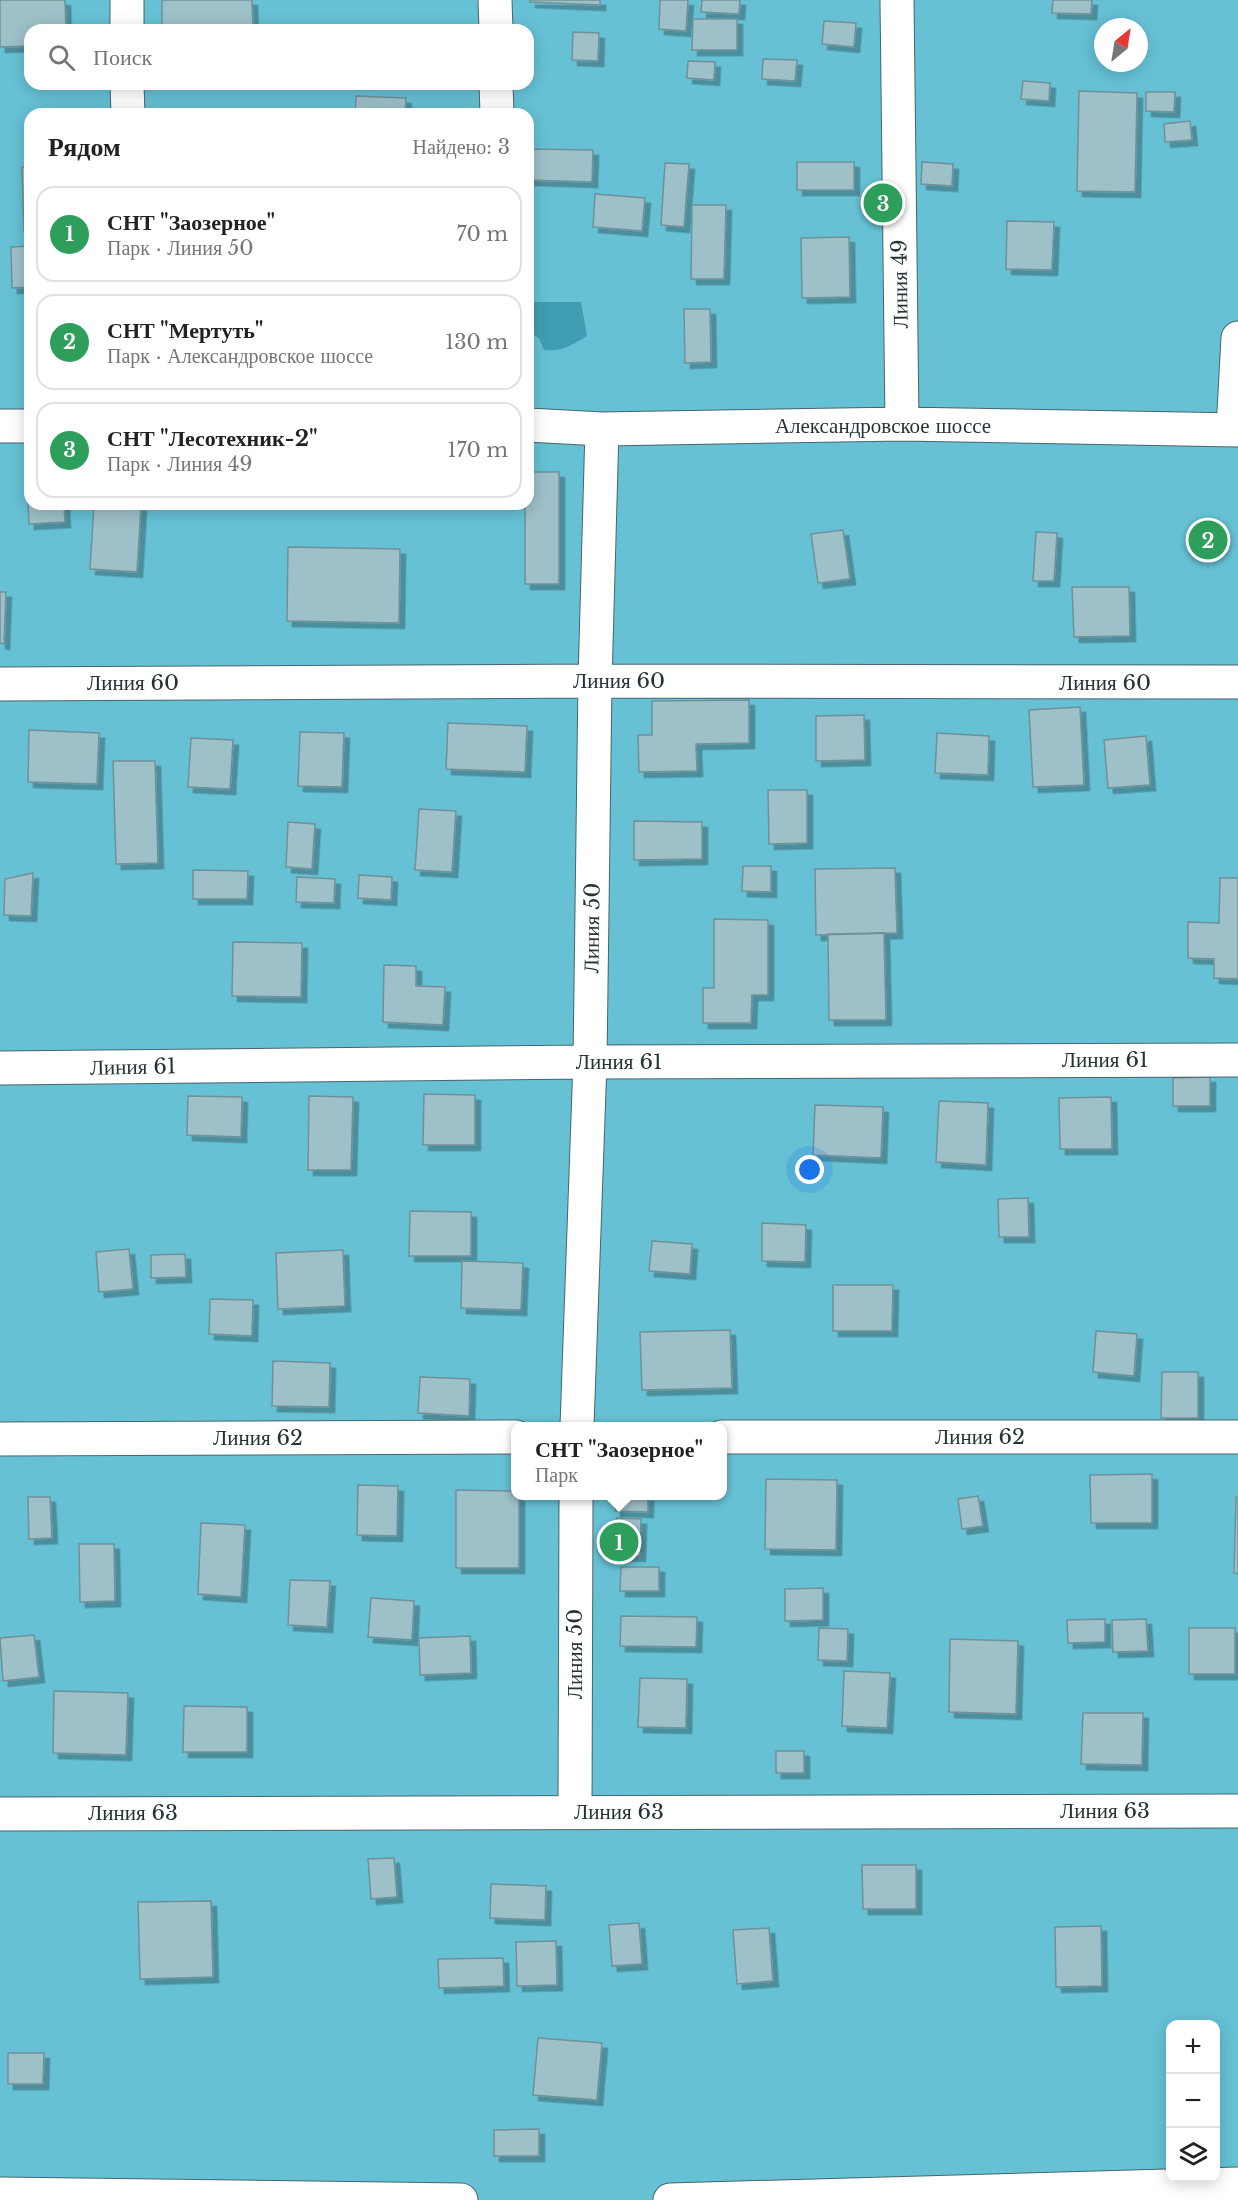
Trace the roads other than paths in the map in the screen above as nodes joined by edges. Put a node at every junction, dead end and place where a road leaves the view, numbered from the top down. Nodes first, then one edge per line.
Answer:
1 (127, 0) edge
2 (495, 0) edge
3 (897, 0) edge
4 (127, 24) edge
5 (496, 24) edge
6 (127, 90) edge
7 (496, 90) edge
8 (128, 108) edge
9 (497, 108) edge
10 (1238, 338) edge
11 (902, 424) junction
12 (534, 425) edge
13 (0, 426) edge
14 (24, 426) edge
15 (602, 429) junction
16 (1236, 430) edge
17 (596, 681) junction
18 (1238, 682) edge
19 (0, 684) edge
20 (1238, 1060) edge
21 (590, 1062) junction
22 (0, 1068) edge
23 (577, 1422) edge
24 (511, 1437) edge
25 (727, 1437) edge
26 (1238, 1437) edge
27 (0, 1439) edge
28 (576, 1500) edge
29 (1238, 1811) edge
30 (574, 1812) junction
31 (0, 1814) edge
32 (1238, 2184) edge
33 (0, 2194) edge
34 (461, 2200) edge
35 (670, 2200) edge

1 - 4 street
2 - 5 street
3 - 11 street, Линия 49
6 - 8 street
7 - 9 street
10 - 16 street
11 - 15 street, Александровское шоссе
11 - 16 street, Александровское шоссе
12 - 15 street, Александровское шоссе
13 - 14 street
15 - 17 street, Линия 50
17 - 18 street, Линия 60
17 - 19 street, Линия 60
17 - 21 street, Линия 50
20 - 21 street, Линия 61
21 - 22 street, Линия 61
21 - 23 street, Линия 50
24 - 27 street, Линия 62
25 - 26 street, Линия 62
28 - 30 street, Линия 50
29 - 30 street, Линия 63
30 - 31 street, Линия 63
32 - 35 street
33 - 34 street

